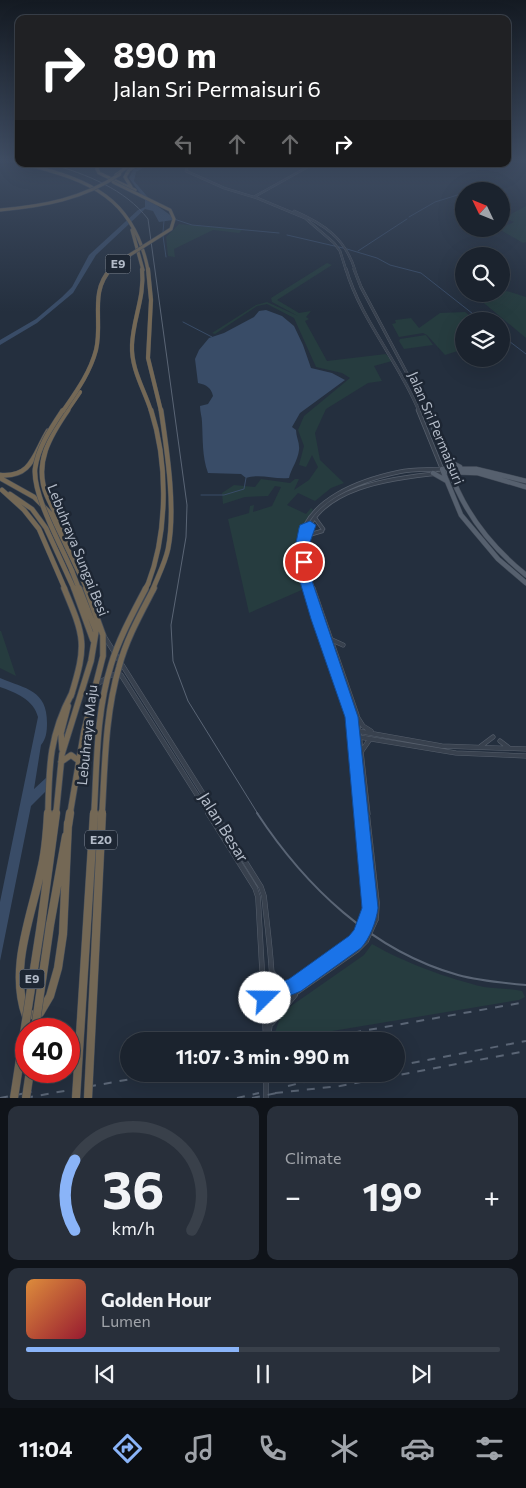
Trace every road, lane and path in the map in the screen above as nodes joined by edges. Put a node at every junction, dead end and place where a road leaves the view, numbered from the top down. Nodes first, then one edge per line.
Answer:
1 (119, 209) edge
2 (167, 209) edge
3 (171, 209) edge
4 (285, 209) edge
5 (310, 220) junction
6 (132, 228) junction
7 (330, 233) junction
8 (326, 234) junction
9 (367, 299) junction
10 (359, 300) junction
11 (396, 352) junction
12 (390, 355) junction
13 (60, 418) junction
14 (438, 460) junction
15 (446, 460) junction
16 (449, 470) junction
17 (463, 470) junction
18 (432, 471) junction
19 (443, 471) junction
20 (0, 476) edge
21 (448, 482) junction
22 (454, 483) junction
23 (525, 485) edge
24 (1, 489) edge
25 (315, 518) junction
26 (308, 526) junction
27 (305, 536) junction
28 (71, 552) junction
29 (526, 575) edge
30 (526, 582) edge
31 (151, 587) junction
32 (103, 636) junction
33 (93, 640) junction
34 (331, 640) junction
35 (343, 645) dead end
36 (94, 687) junction
37 (72, 693) junction
38 (142, 702) junction
39 (357, 715) junction
40 (352, 730) junction
41 (358, 731) junction
42 (375, 733) junction
43 (353, 736) junction
44 (359, 736) junction
45 (493, 737) dead end
46 (370, 738) junction
47 (500, 741) dead end
48 (480, 746) junction
49 (510, 749) junction
50 (526, 749) edge
51 (500, 750) junction
52 (360, 753) junction
53 (62, 754) junction
54 (490, 754) junction
55 (506, 756) junction
56 (526, 756) edge
57 (61, 762) junction
58 (79, 762) junction
59 (68, 823) junction
60 (270, 966) junction
61 (295, 985) junction
62 (298, 991) junction
63 (273, 996) junction
64 (265, 998) junction
65 (273, 1008) junction
66 (266, 1009) junction
67 (37, 1018) edge
68 (271, 1025) junction
69 (267, 1032) edge
70 (269, 1032) edge
71 (266, 1082) edge
72 (28, 1083) edge
73 (14, 1098) edge
74 (26, 1098) edge
75 (76, 1098) edge
76 (88, 1098) edge
77 (266, 1098) edge

1 - 6 highway, Lebuhraya Maju / E20
2 - 13 highway, Lebuhraya Sungai Besi / E9, bridge
3 - 28 highway, Lebuhraya Sungai Besi / E9, bridge
4 - 5 street
5 - 7 street, Jalan Sri Permaisuri
5 - 8 street, Jalan Sri Permaisuri
6 - 31 highway, Lebuhraya Maju / E20
6 - 31 highway, Lebuhraya Maju / E20
7 - 8 street
7 - 9 street, Jalan Sri Permaisuri
8 - 10 street, Jalan Sri Permaisuri
9 - 10 street
9 - 11 street, Jalan Sri Permaisuri
10 - 12 street, Jalan Sri Permaisuri
11 - 12 street
11 - 15 street, Jalan Sri Permaisuri
12 - 14 street, Jalan Sri Permaisuri
13 - 20 highway, bridge
13 - 33 highway, Lebuhraya Sungai Besi / E9, bridge
14 - 18 street
14 - 19 street, Jalan Sri Permaisuri
15 - 16 street, Jalan Sri Permaisuri
15 - 17 main road
16 - 17 main road
16 - 19 main road
16 - 22 main road, Jalan Sri Permaisuri
17 - 22 main road
17 - 23 main road
17 - 23 main road
18 - 19 street
18 - 21 main road
18 - 25 street
18 - 26 street
19 - 21 main road, Jalan Sri Permaisuri
20 - 28 highway, Lebuhraya Sungai Besi / E9
21 - 30 main road, Jalan Sri Permaisuri
22 - 29 main road, Jalan Sri Permaisuri
24 - 33 highway
24 - 37 highway
25 - 26 street
25 - 27 street
26 - 27 street
26 - 40 street
27 - 34 street
28 - 32 highway, Lebuhraya Sungai Besi / E9
31 - 75 highway, Lebuhraya Maju / E20, bridge
31 - 76 highway, Lebuhraya Maju / E20, bridge
32 - 36 highway, Lebuhraya Sungai Besi / E9
32 - 38 street, Jalan Besar
33 - 53 highway, Lebuhraya Sungai Besi / E9
34 - 35 street
34 - 39 street
36 - 38 street, Jalan Besar
36 - 58 highway, Lebuhraya Sungai Besi / E9
37 - 53 highway
37 - 59 highway
38 - 60 street, Jalan Besar
38 - 64 street, Jalan Besar
39 - 41 street
39 - 42 street
40 - 41 street
40 - 43 street
41 - 42 street
41 - 44 street
42 - 48 street
43 - 44 street
43 - 61 street, bridge
44 - 46 street
44 - 52 street
45 - 48 street
46 - 52 street
46 - 54 street
47 - 49 street
48 - 51 street
49 - 50 street
49 - 51 street
51 - 54 street
51 - 55 street
52 - 62 street, bridge
53 - 57 highway, Lebuhraya Sungai Besi / E9
54 - 55 street
55 - 56 street
57 - 58 highway
57 - 73 highway, Lebuhraya Sungai Besi / E9, bridge
58 - 59 highway, Lebuhraya Sungai Besi / E9
59 - 67 highway, Lebuhraya Sungai Besi / E9, bridge
60 - 61 street
60 - 63 street, Jalan Besar
61 - 63 street
62 - 65 street
62 - 68 street
63 - 64 street
63 - 65 street, Jalan Besar
64 - 66 street, Jalan Besar
65 - 66 street
65 - 68 street, Jalan Besar
66 - 69 street, Jalan Besar
68 - 70 street, Jalan Besar
71 - 77 street
72 - 74 highway, bridge

